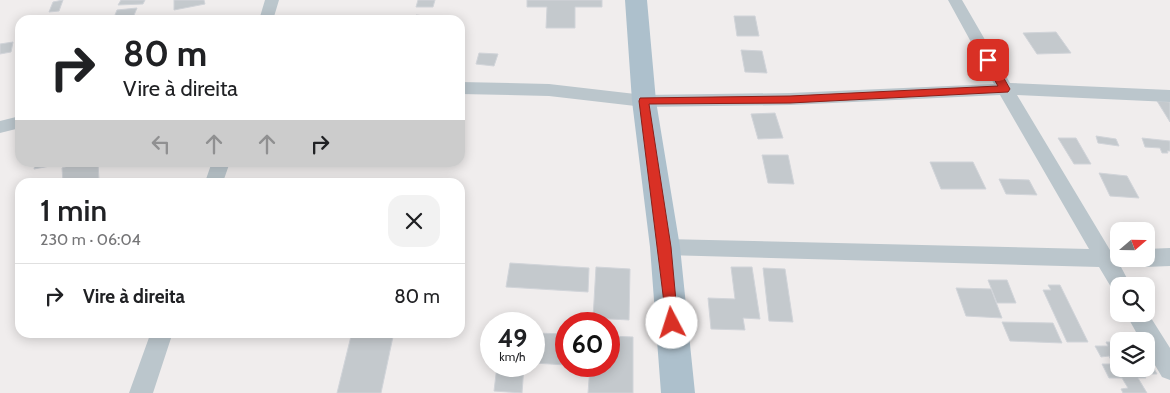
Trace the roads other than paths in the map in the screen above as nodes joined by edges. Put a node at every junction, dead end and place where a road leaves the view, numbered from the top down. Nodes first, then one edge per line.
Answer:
1 (272, 0) edge
2 (636, 0) edge
3 (955, 0) edge
4 (268, 15) edge
5 (465, 88) edge
6 (1005, 89) junction
7 (1170, 96) edge
8 (644, 101) junction
9 (15, 123) edge
10 (0, 127) edge
11 (664, 247) junction
12 (1170, 257) edge
13 (1155, 258) edge
14 (1105, 260) junction
15 (1110, 260) edge
16 (1115, 277) edge
17 (1142, 322) edge
18 (160, 338) edge
19 (1170, 369) edge
20 (141, 393) edge
21 (678, 393) edge

1 - 4 street
2 - 8 main road
3 - 6 street
5 - 8 street
6 - 7 street
6 - 8 street
6 - 14 street
8 - 11 main road
9 - 10 street
11 - 14 street
11 - 21 main road
12 - 13 street
14 - 15 street
14 - 16 street
17 - 19 street
18 - 20 street

